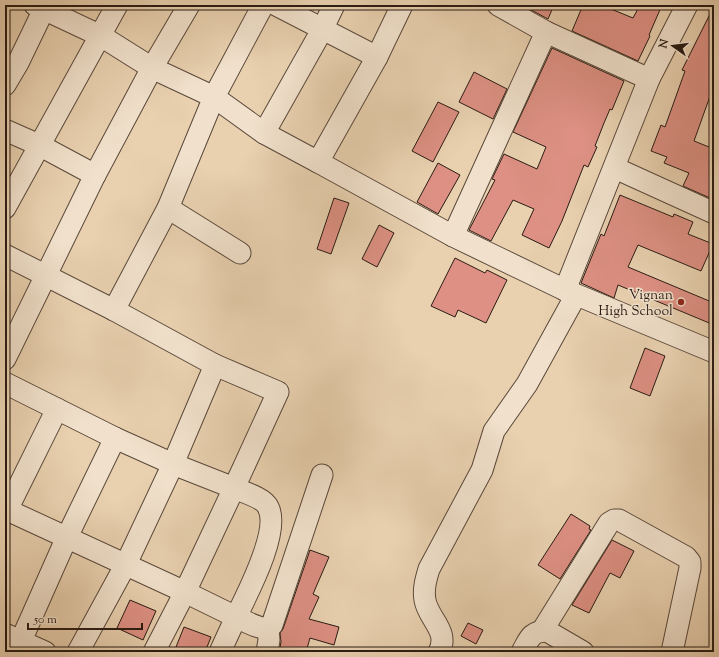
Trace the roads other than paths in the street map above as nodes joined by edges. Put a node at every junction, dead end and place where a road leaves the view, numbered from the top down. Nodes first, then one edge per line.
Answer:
1 (117, 5) edge
2 (189, 5) edge
3 (263, 5) edge
4 (276, 5) edge
5 (334, 5) edge
6 (402, 5) edge
7 (498, 5) edge
8 (687, 5) edge
9 (42, 6) edge
10 (322, 30) junction
11 (546, 32) junction
12 (100, 36) junction
13 (377, 57) junction
14 (152, 68) junction
15 (649, 79) junction
16 (5, 85) edge
17 (214, 97) junction
18 (5, 130) edge
19 (264, 133) junction
20 (39, 145) junction
21 (318, 162) junction
22 (615, 168) junction
23 (95, 174) junction
24 (5, 208) edge
25 (168, 208) junction
26 (714, 213) edge
27 (453, 236) junction
28 (240, 253) dead end
29 (5, 256) edge
30 (46, 277) junction
31 (571, 292) junction
32 (114, 310) junction
33 (714, 352) edge
34 (5, 359) edge
35 (215, 365) junction
36 (5, 383) edge
37 (57, 409) junction
38 (115, 438) junction
39 (173, 464) junction
40 (322, 475) dead end
41 (234, 488) junction
42 (6, 511) edge
43 (66, 537) junction
44 (126, 564) junction
45 (185, 592) junction
46 (236, 617) junction
47 (268, 628) junction
48 (542, 631) junction
49 (14, 643) edge
50 (45, 652) edge
51 (78, 652) edge
52 (154, 652) edge
53 (220, 652) edge
54 (267, 652) edge
55 (439, 652) edge
56 (522, 652) edge
57 (583, 652) edge
58 (672, 652) edge

1 - 12 street
2 - 14 street
3 - 17 street
4 - 10 street
5 - 10 street
6 - 13 street
7 - 11 street
8 - 15 street
9 - 12 street
9 - 16 street
10 - 13 street
10 - 19 street
11 - 15 street
11 - 27 street
12 - 14 street
12 - 20 street
13 - 21 street
14 - 17 street
14 - 23 street
15 - 22 street
17 - 19 street
17 - 25 street
18 - 20 street
19 - 21 street
20 - 23 street
20 - 24 street
21 - 27 street
22 - 26 street
22 - 31 street
23 - 30 street
25 - 28 street
25 - 32 street
27 - 31 street
29 - 30 street
30 - 32 street
30 - 34 street
31 - 33 street
31 - 55 street
32 - 35 street
35 - 39 street
35 - 41 street
36 - 37 street
37 - 38 street
37 - 42 street
38 - 39 street
38 - 43 street
39 - 41 street
39 - 44 street
40 - 47 street
41 - 45 street
41 - 46 street
42 - 43 street
43 - 44 street
43 - 49 street
44 - 45 street
44 - 51 street
45 - 46 street
45 - 52 street
46 - 47 street
46 - 53 street
47 - 54 street
48 - 56 street
48 - 57 street
48 - 58 street
49 - 50 street

